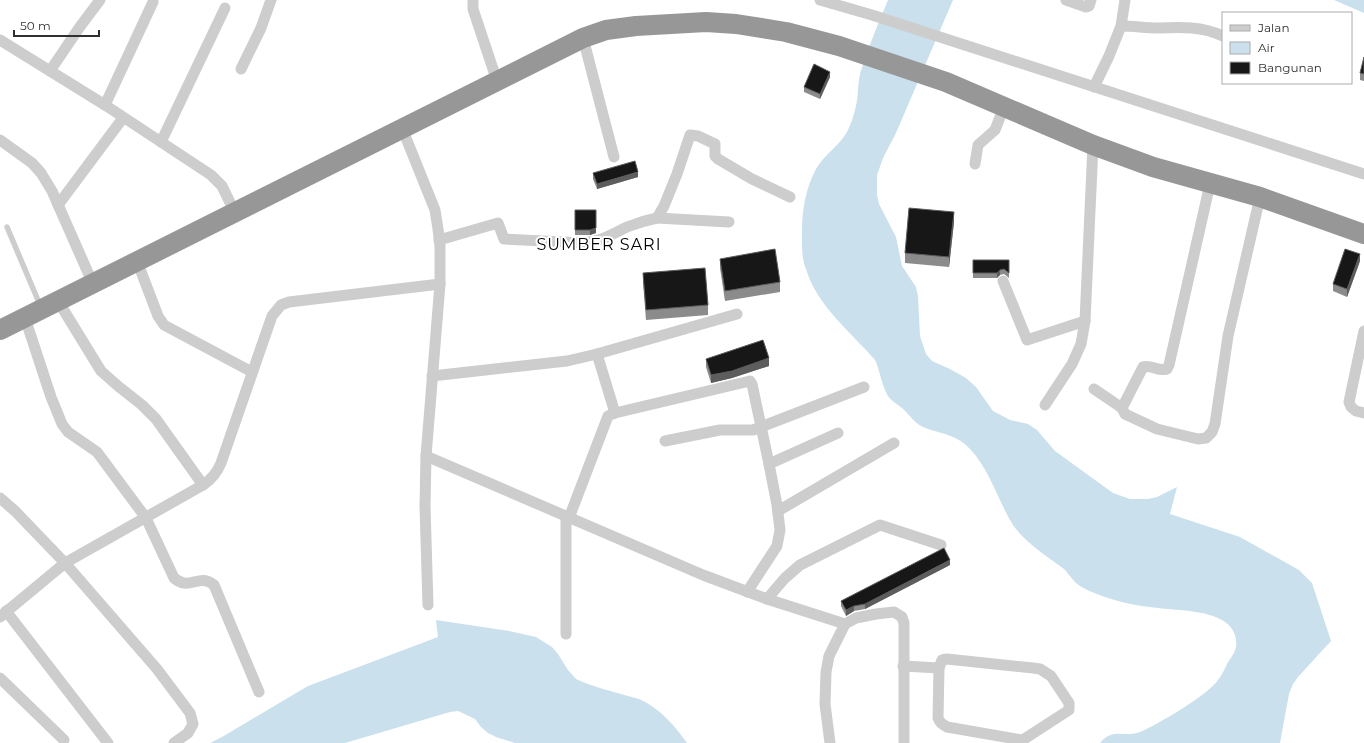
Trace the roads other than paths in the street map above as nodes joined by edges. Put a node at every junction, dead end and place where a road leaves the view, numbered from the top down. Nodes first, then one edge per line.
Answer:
1 (100, 0) edge
2 (271, 0) edge
3 (473, 0) edge
4 (820, 0) edge
5 (1066, 0) edge
6 (1091, 0) edge
7 (1125, 0) edge
8 (153, 2) dead end
9 (841, 3) edge
10 (225, 8) dead end
11 (1121, 26) junction
12 (1222, 36) edge
13 (582, 38) junction
14 (0, 40) edge
15 (241, 69) dead end
16 (50, 71) junction
17 (497, 81) junction
18 (1094, 86) junction
19 (105, 105) junction
20 (1004, 107) junction
21 (123, 118) junction
22 (402, 128) junction
23 (0, 140) edge
24 (161, 142) junction
25 (1093, 145) junction
26 (614, 157) dead end
27 (975, 164) dead end
28 (1364, 174) edge
29 (1210, 184) junction
30 (790, 197) dead end
31 (1260, 197) junction
32 (58, 205) junction
33 (235, 212) junction
34 (657, 218) junction
35 (729, 222) dead end
36 (7, 227) dead end
37 (1364, 234) edge
38 (439, 240) junction
39 (137, 261) junction
40 (1003, 281) dead end
41 (93, 284) junction
42 (440, 284) junction
43 (42, 309) junction
44 (737, 314) dead end
45 (1085, 321) junction
46 (0, 330) edge
47 (1364, 331) edge
48 (597, 354) junction
49 (252, 372) junction
50 (432, 376) junction
51 (864, 387) dead end
52 (1094, 389) dead end
53 (1045, 405) dead end
54 (1122, 408) junction
55 (615, 413) junction
56 (1364, 413) edge
57 (762, 427) junction
58 (838, 433) dead end
59 (665, 441) dead end
60 (894, 443) dead end
61 (426, 456) junction
62 (770, 464) junction
63 (203, 486) junction
64 (0, 498) edge
65 (778, 511) junction
66 (568, 517) junction
67 (146, 518) junction
68 (941, 545) dead end
69 (65, 563) junction
70 (747, 592) junction
71 (767, 599) junction
72 (428, 605) dead end
73 (3, 614) edge
74 (845, 624) junction
75 (566, 634) dead end
76 (903, 666) junction
77 (939, 668) junction
78 (0, 678) edge
79 (259, 692) dead end
80 (64, 740) dead end
81 (1020, 741) edge
82 (108, 743) edge
83 (174, 743) edge
84 (830, 743) edge
85 (904, 743) edge

1 - 16 street
2 - 15 street
3 - 17 street
4 - 9 street
5 - 6 street
7 - 11 street
8 - 19 street
9 - 18 street
10 - 24 street
11 - 12 street
11 - 18 street
13 - 17 highway
13 - 20 highway
13 - 26 street
14 - 16 street
16 - 19 street
17 - 22 highway
18 - 28 street
19 - 21 street
20 - 25 highway
20 - 27 street
21 - 24 street
21 - 32 street
22 - 33 highway
22 - 38 street
23 - 32 street
24 - 33 street
25 - 29 highway
25 - 45 street
29 - 31 highway
29 - 54 street
30 - 34 street
31 - 37 highway
31 - 54 street
32 - 41 street
33 - 39 highway
34 - 35 street
34 - 38 street
36 - 43 lane
38 - 42 street
39 - 41 highway
39 - 49 street
40 - 45 street
41 - 43 highway
42 - 49 street
42 - 50 street
43 - 46 highway
43 - 63 street
43 - 67 street
44 - 48 street
45 - 53 street
47 - 56 street
48 - 50 street
48 - 55 street
49 - 63 street
50 - 61 street
51 - 57 street
52 - 54 street
55 - 57 street
55 - 66 street
57 - 59 street
57 - 62 street
58 - 62 street
60 - 65 street
61 - 66 street
61 - 72 street
62 - 65 street
63 - 67 street
64 - 69 street
65 - 70 street
66 - 70 street
66 - 75 street
67 - 69 street
67 - 79 street
68 - 71 street
69 - 73 street
69 - 83 street
70 - 71 street
71 - 74 street
73 - 82 street
74 - 76 street
74 - 84 street
76 - 77 street
76 - 85 street
77 - 81 street
77 - 81 street
78 - 80 street

